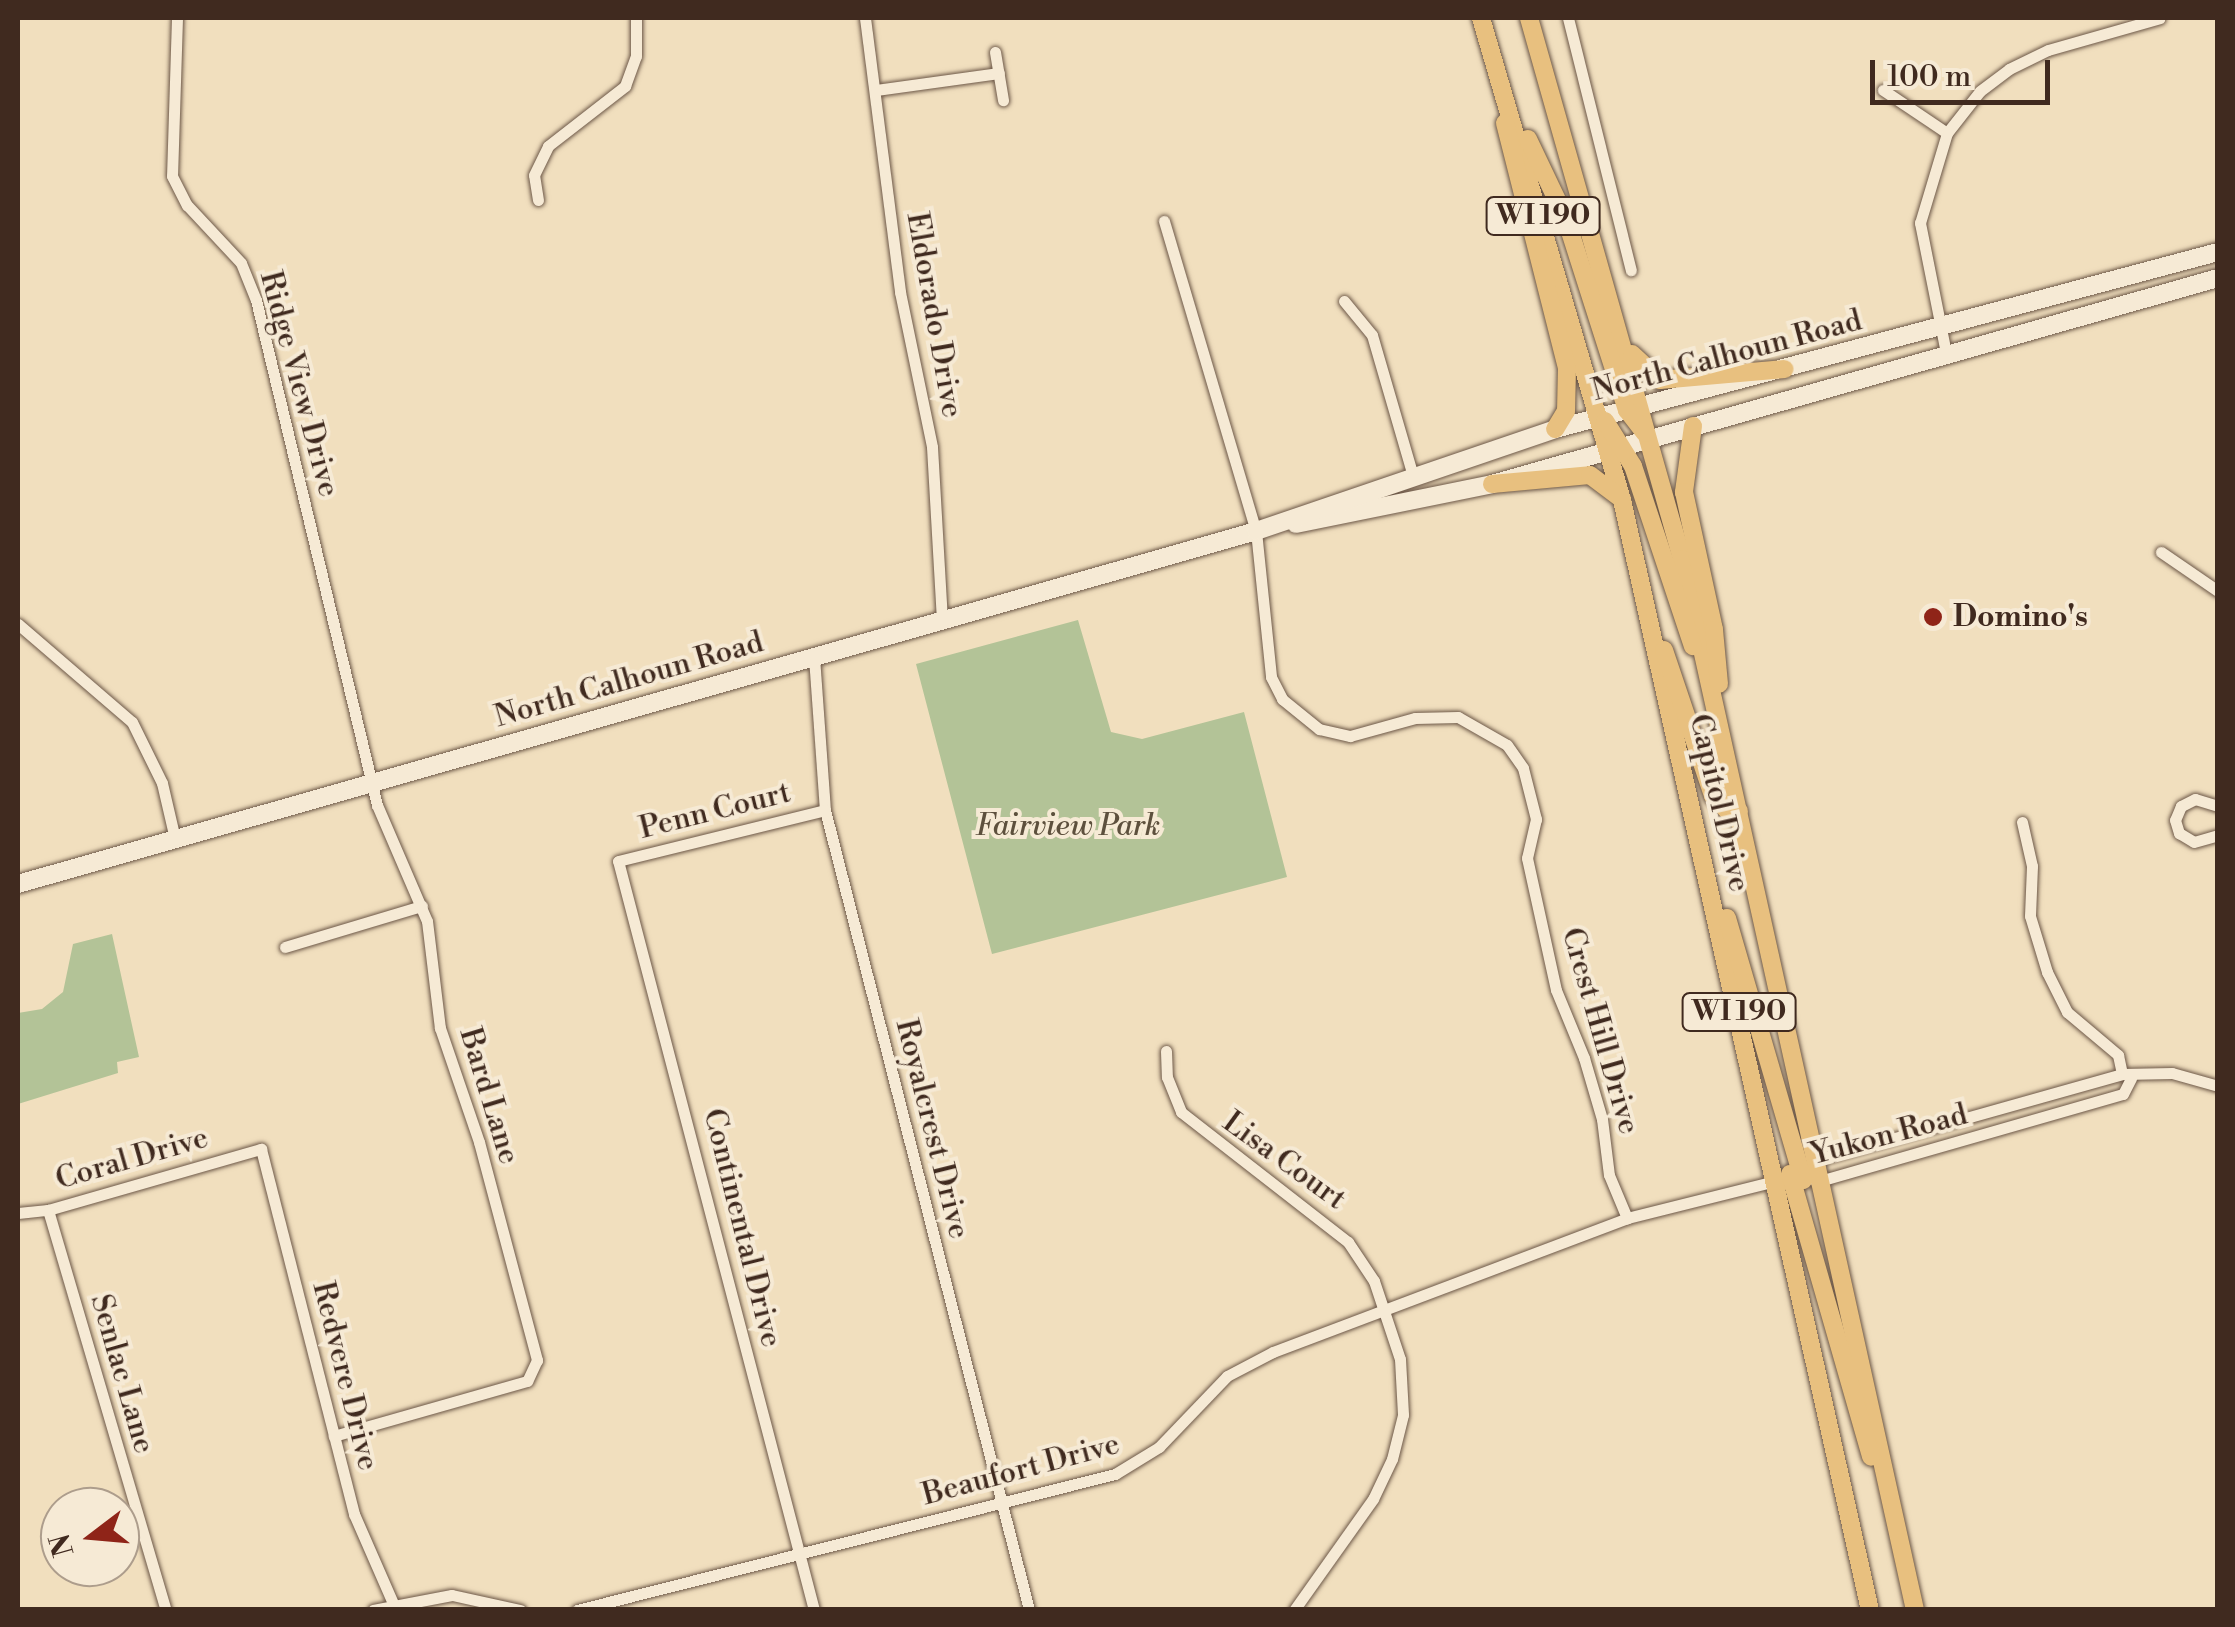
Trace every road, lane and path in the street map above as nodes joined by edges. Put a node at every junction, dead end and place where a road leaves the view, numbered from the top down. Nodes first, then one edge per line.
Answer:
1 (177, 18) edge
2 (636, 18) edge
3 (865, 18) edge
4 (1529, 18) edge
5 (1568, 18) edge
6 (2160, 18) edge
7 (1482, 21) edge
8 (995, 52) dead end
9 (999, 73) junction
10 (876, 90) junction
11 (1883, 90) dead end
12 (1003, 100) dead end
13 (1513, 112) junction
14 (1947, 133) junction
15 (538, 200) dead end
16 (1164, 220) dead end
17 (2218, 252) edge
18 (1631, 270) dead end
19 (2218, 278) edge
20 (1344, 301) dead end
21 (1940, 328) junction
22 (1624, 341) junction
23 (1946, 353) junction
24 (1785, 369) junction
25 (1634, 408) junction
26 (1601, 417) junction
27 (1693, 426) junction
28 (1555, 429) junction
29 (1650, 438) junction
30 (1617, 448) junction
31 (1412, 473) junction
32 (1492, 484) junction
33 (1622, 500) junction
34 (1256, 530) junction
35 (2160, 552) dead end
36 (2218, 592) edge
37 (1649, 618) junction
38 (942, 621) junction
39 (18, 624) edge
40 (814, 658) junction
41 (1713, 698) junction
42 (1724, 744) junction
43 (374, 781) junction
44 (2218, 806) edge
45 (825, 810) junction
46 (1739, 812) junction
47 (2022, 822) dead end
48 (2218, 834) edge
49 (175, 839) junction
50 (618, 861) joint
51 (18, 884) edge
52 (422, 906) junction
53 (285, 947) dead end
54 (1166, 1051) dead end
55 (2127, 1076) junction
56 (2218, 1086) edge
57 (261, 1149) joint
58 (1816, 1160) junction
59 (1798, 1179) junction
60 (48, 1210) junction
61 (18, 1213) edge
62 (1627, 1218) junction
63 (1383, 1309) junction
64 (334, 1436) junction
65 (1002, 1502) junction
66 (800, 1555) junction
67 (396, 1606) edge
68 (600, 1608) edge
69 (166, 1610) edge
70 (373, 1610) edge
71 (520, 1610) edge
72 (576, 1610) edge
73 (814, 1610) edge
74 (1029, 1610) edge
75 (1294, 1610) edge
76 (1870, 1610) edge
77 (1914, 1610) edge

1 - 43 street, Ridge View Drive
2 - 15 street
3 - 10 street, Eldorado Drive
4 - 22 main road, WI 190
5 - 18 street
6 - 14 street
7 - 13 main road, WI 190
7 - 28 main road
8 - 9 street
9 - 10 street
9 - 12 street
10 - 38 street, Eldorado Drive
11 - 14 street
13 - 25 main road
13 - 26 main road, WI 190
14 - 21 street
16 - 34 street, Crest Hill Drive
17 - 21 street, North Calhoun Road
19 - 23 street, North Calhoun Road
20 - 31 street
21 - 23 street
21 - 24 street, North Calhoun Road
22 - 24 main road
22 - 25 main road, WI 190
23 - 27 street, North Calhoun Road
24 - 25 street, North Calhoun Road
25 - 26 street, North Calhoun Road
25 - 29 main road
26 - 28 street, North Calhoun Road
26 - 30 main road
27 - 29 street, North Calhoun Road
27 - 42 main road
28 - 31 street, North Calhoun Road
29 - 30 street, North Calhoun Road
29 - 41 main road, Capitol Drive / WI 190
30 - 32 street, North Calhoun Road
30 - 33 main road, Capitol Drive
30 - 41 main road
31 - 34 street, North Calhoun Road
32 - 33 main road
32 - 34 street, North Calhoun Road
33 - 37 main road, Capitol Drive
34 - 38 street, North Calhoun Road
34 - 62 street, Crest Hill Drive
35 - 36 street
37 - 46 main road
37 - 59 main road, Capitol Drive
38 - 40 street, North Calhoun Road
39 - 49 street
40 - 43 street, North Calhoun Road
40 - 45 street, Royalcrest Drive
41 - 42 main road, Capitol Drive / WI 190
42 - 46 main road, Capitol Drive / WI 190
43 - 49 street, North Calhoun Road
43 - 52 street, Bard Lane
44 - 48 street
45 - 50 street, Penn Court
45 - 65 street, Royalcrest Drive
46 - 58 main road, Capitol Drive / WI 190
47 - 55 street
49 - 51 street, North Calhoun Road
50 - 66 street, Continental Drive
52 - 53 street
52 - 64 street, Bard Lane
54 - 63 street, Lisa Court
55 - 56 street, Yukon Road
55 - 58 street, Yukon Road
55 - 59 street, Yukon Road
57 - 60 street, Coral Drive
57 - 64 street, Redvere Drive
58 - 59 main road, Capitol Drive / WI 190
59 - 62 street, Beaufort Drive
59 - 76 main road, Capitol Drive / WI 190
59 - 77 main road
60 - 61 street, Coral Drive
60 - 69 street, Senlac Lane
62 - 63 street, Beaufort Drive
63 - 65 street, Beaufort Drive
63 - 75 street, Lisa Court
64 - 67 street, Redvere Drive
65 - 66 street, Beaufort Drive
65 - 74 street, Royalcrest Drive
66 - 68 street, Beaufort Drive
66 - 73 street, Continental Drive
67 - 70 street
67 - 71 street
68 - 72 street, Beaufort Drive

